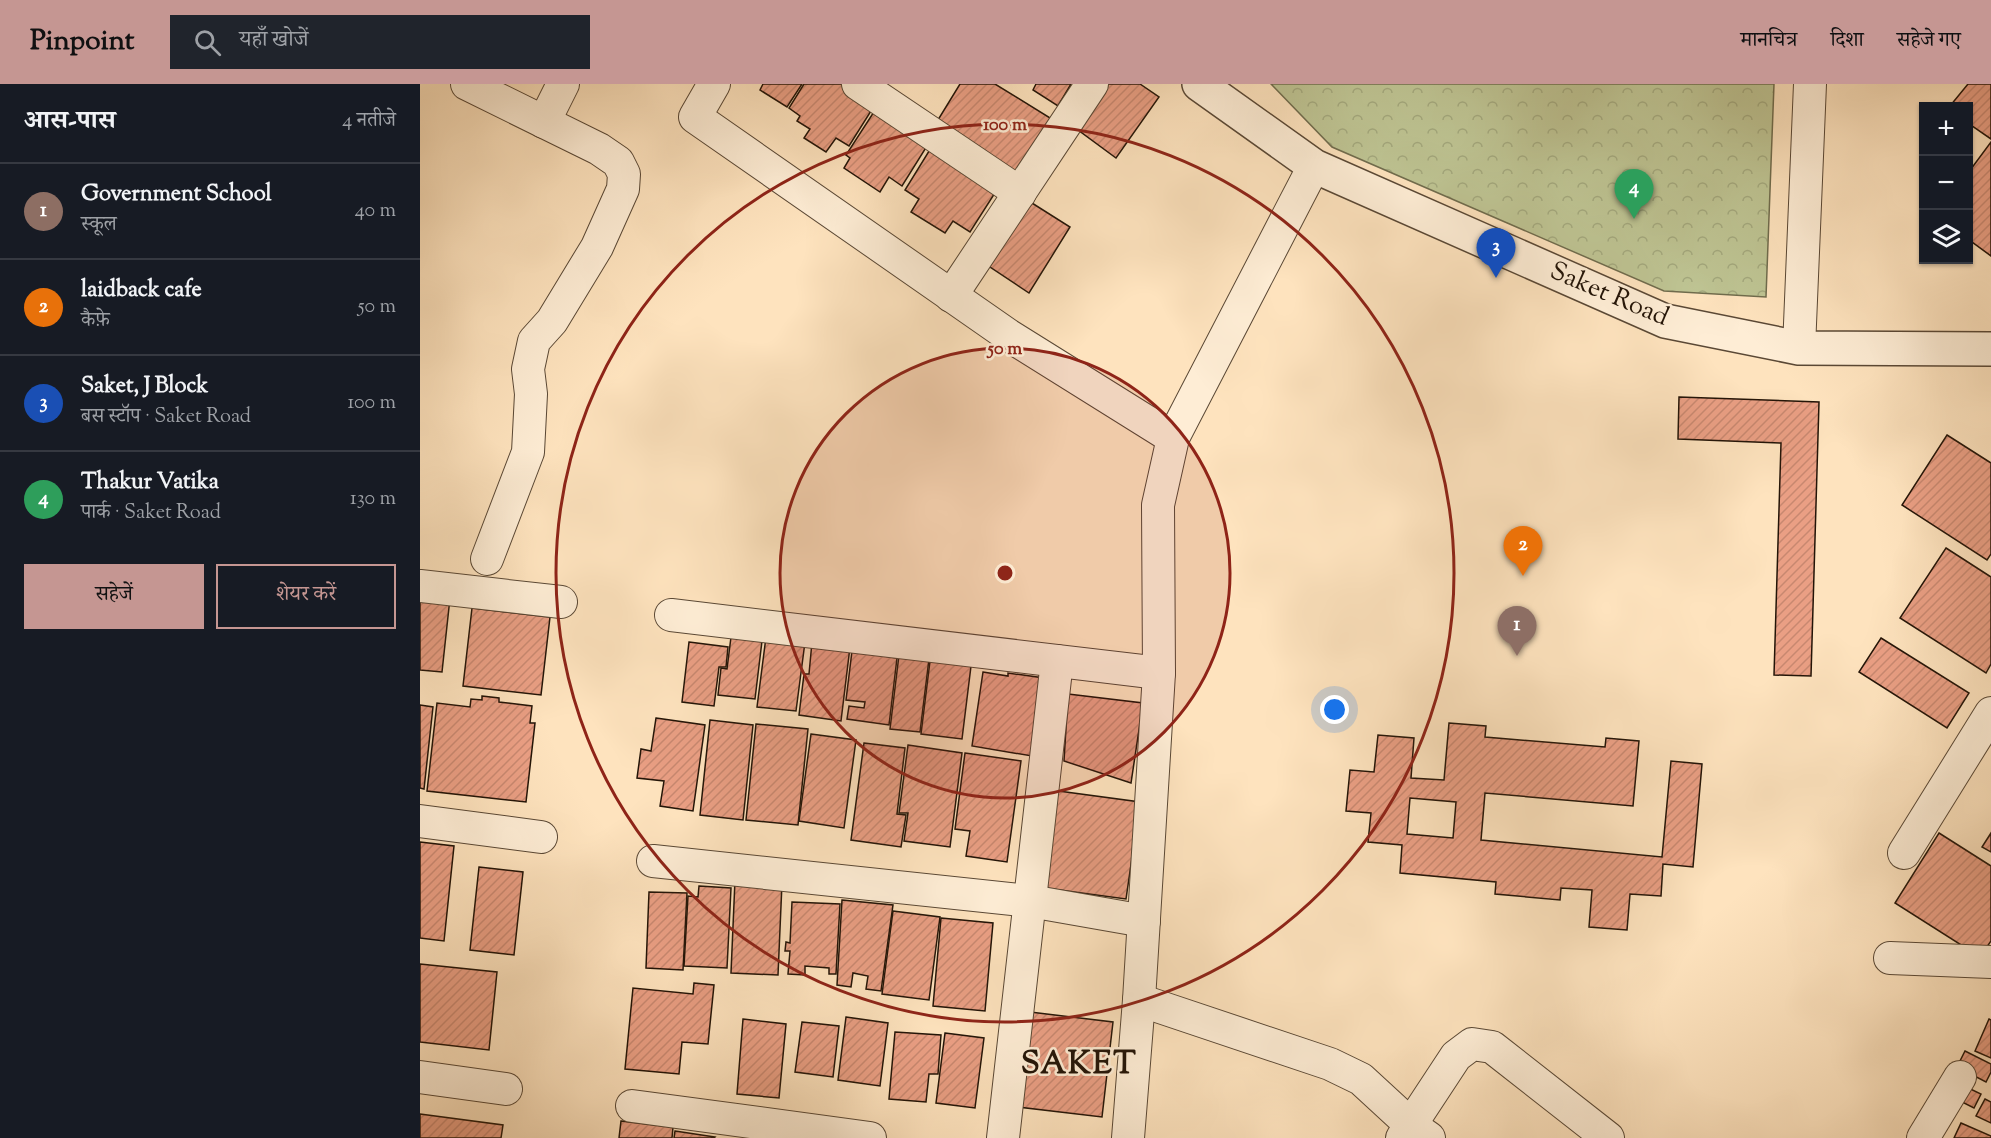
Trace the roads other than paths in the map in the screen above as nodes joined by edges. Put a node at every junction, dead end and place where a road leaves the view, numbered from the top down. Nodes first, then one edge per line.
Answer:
1 (467, 84) edge
2 (563, 84) edge
3 (714, 84) edge
4 (858, 84) edge
5 (1092, 84) edge
6 (1199, 84) edge
7 (1810, 84) edge
8 (544, 122) junction
9 (1314, 166) junction
10 (1020, 193) junction
11 (951, 296) junction
12 (1799, 348) junction
13 (1991, 349) edge
14 (1173, 438) junction
15 (488, 559) dead end
16 (420, 586) edge
17 (561, 602) dead end
18 (671, 615) dead end
19 (1057, 661) junction
20 (1159, 673) junction
21 (1991, 713) edge
22 (420, 821) edge
23 (541, 837) dead end
24 (1904, 853) dead end
25 (654, 861) dead end
26 (1030, 902) junction
27 (1144, 921) junction
28 (1890, 958) dead end
29 (1991, 962) edge
30 (1139, 1000) junction
31 (420, 1077) edge
32 (1960, 1077) dead end
33 (506, 1089) dead end
34 (632, 1106) dead end
35 (1414, 1134) edge
36 (870, 1138) edge
37 (1003, 1138) edge
38 (1128, 1138) edge
39 (1608, 1138) edge
40 (1923, 1138) edge

1 - 8 street
2 - 8 street
3 - 11 street
4 - 10 street
5 - 10 street
6 - 9 street, Saket Road
7 - 12 street
8 - 15 street
9 - 12 street, Saket Road
9 - 14 street
10 - 11 street
11 - 14 street
12 - 13 street, Saket Road
14 - 20 street
16 - 17 street
18 - 19 street
19 - 20 street
19 - 26 street
20 - 27 street
21 - 24 street
22 - 23 street
25 - 26 street
26 - 27 street
26 - 37 street
27 - 30 street
28 - 29 street
30 - 35 street
30 - 38 street
31 - 33 street
32 - 40 street
34 - 36 street
35 - 39 street

